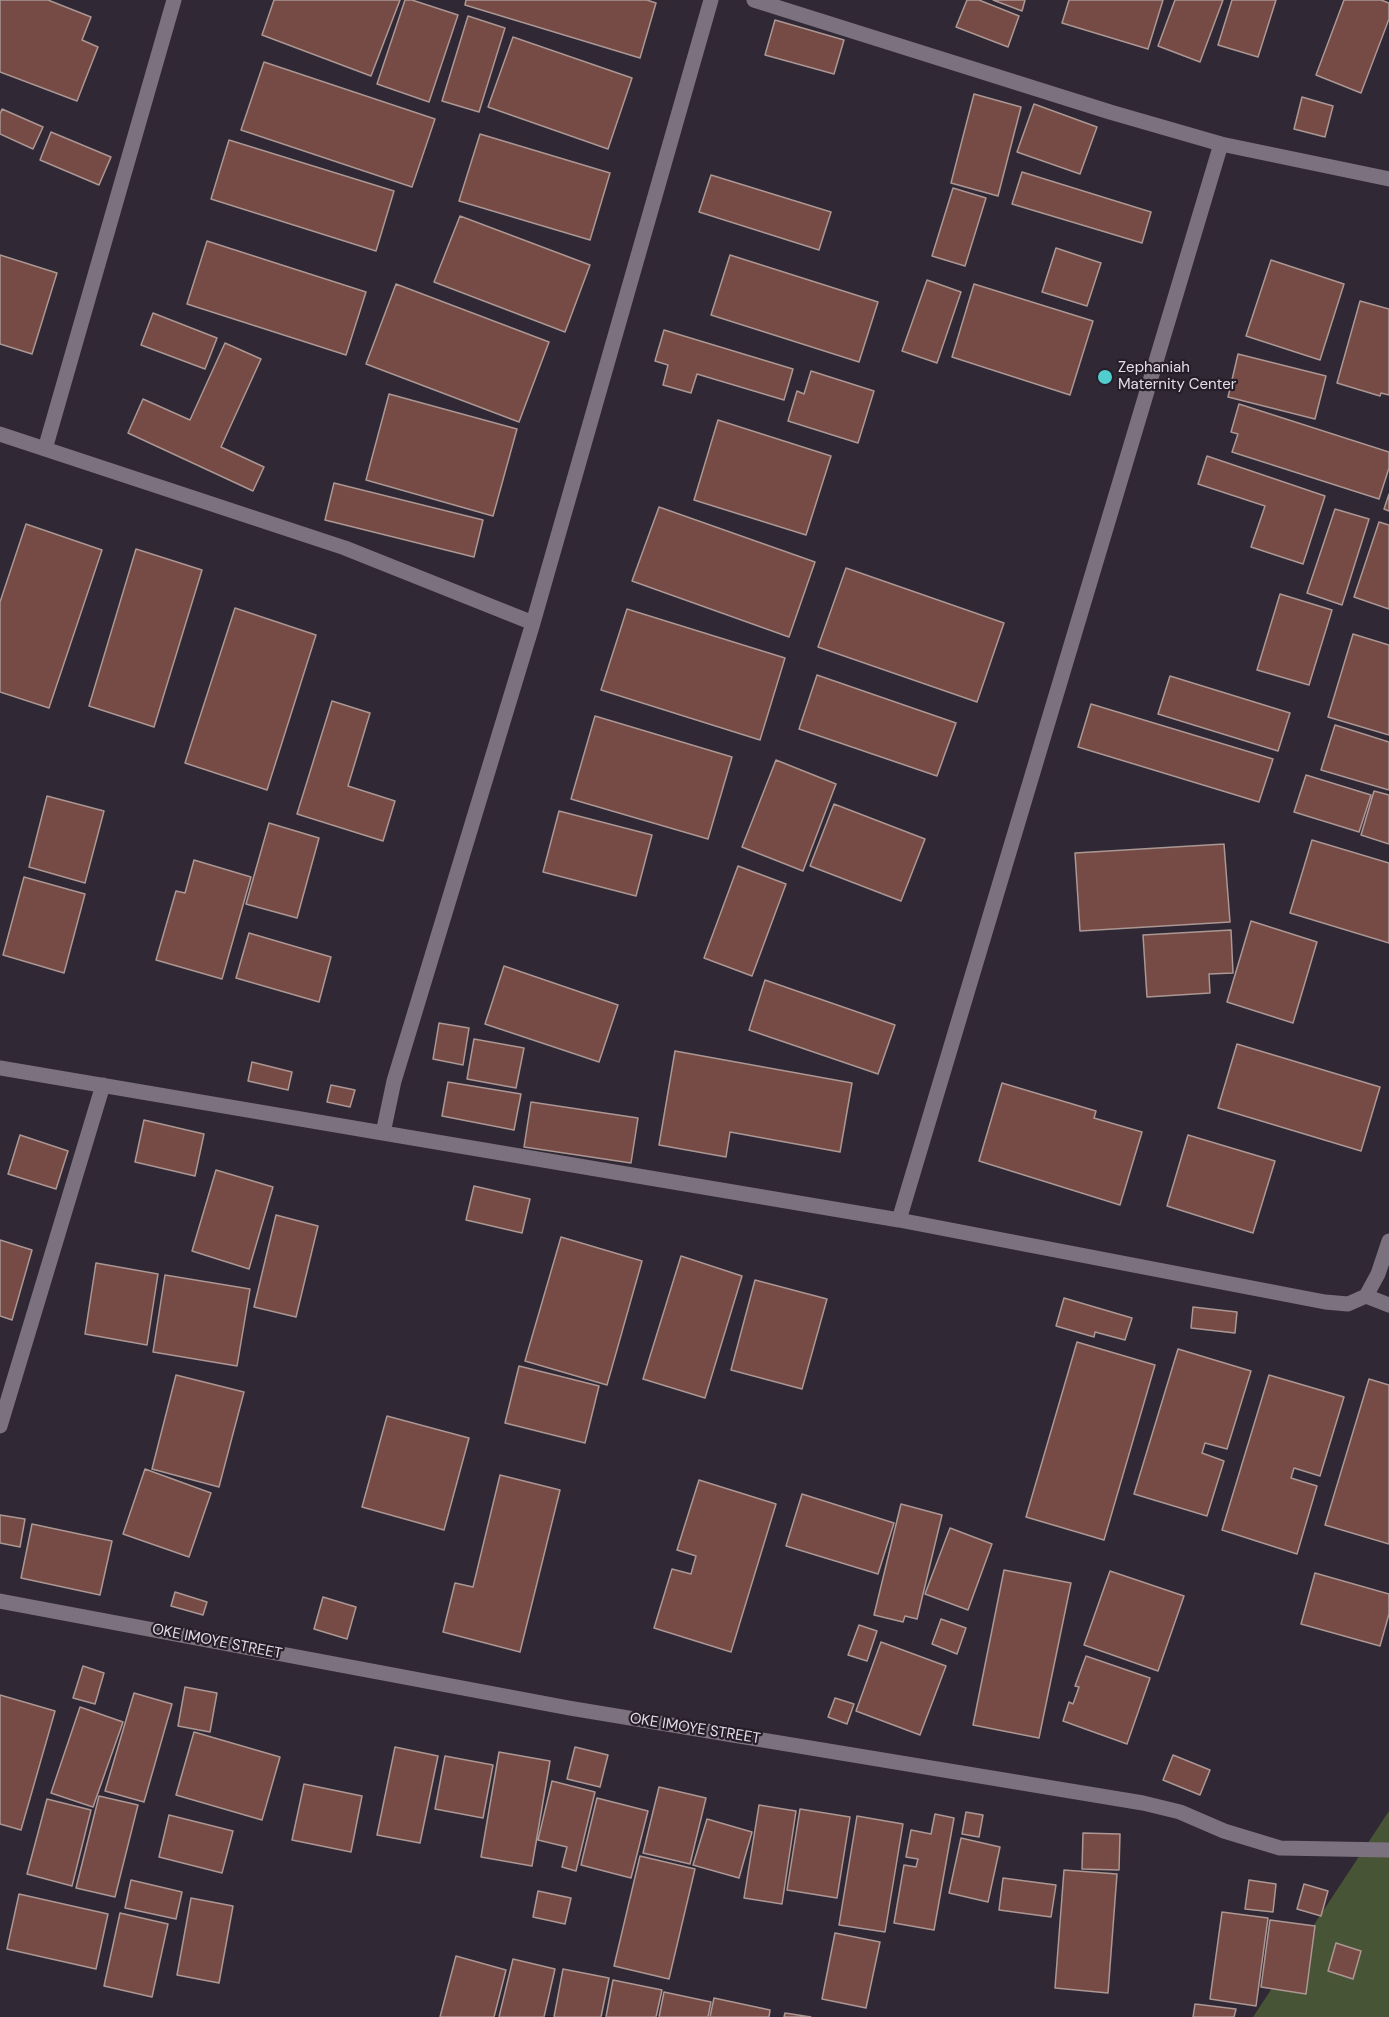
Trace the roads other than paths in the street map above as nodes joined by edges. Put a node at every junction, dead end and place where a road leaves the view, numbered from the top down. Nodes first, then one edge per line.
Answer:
1 (174, 0) edge
2 (711, 0) edge
3 (754, 0) edge
4 (1221, 144) junction
5 (1389, 179) edge
6 (0, 434) edge
7 (45, 449) junction
8 (533, 623) junction
9 (0, 1068) edge
10 (103, 1085) junction
11 (383, 1132) junction
12 (899, 1220) junction
13 (1389, 1241) edge
14 (1366, 1296) junction
15 (1389, 1305) edge
16 (0, 1426) edge
17 (0, 1601) edge
18 (1389, 1850) edge

1 - 7 street
2 - 8 street
3 - 4 street
4 - 5 street
4 - 12 street
6 - 7 street
7 - 8 street
8 - 11 street
9 - 10 street
10 - 11 street
10 - 16 street
11 - 12 street
12 - 14 street
13 - 14 street
14 - 15 street
17 - 18 street, OKE IMOYE STREET

